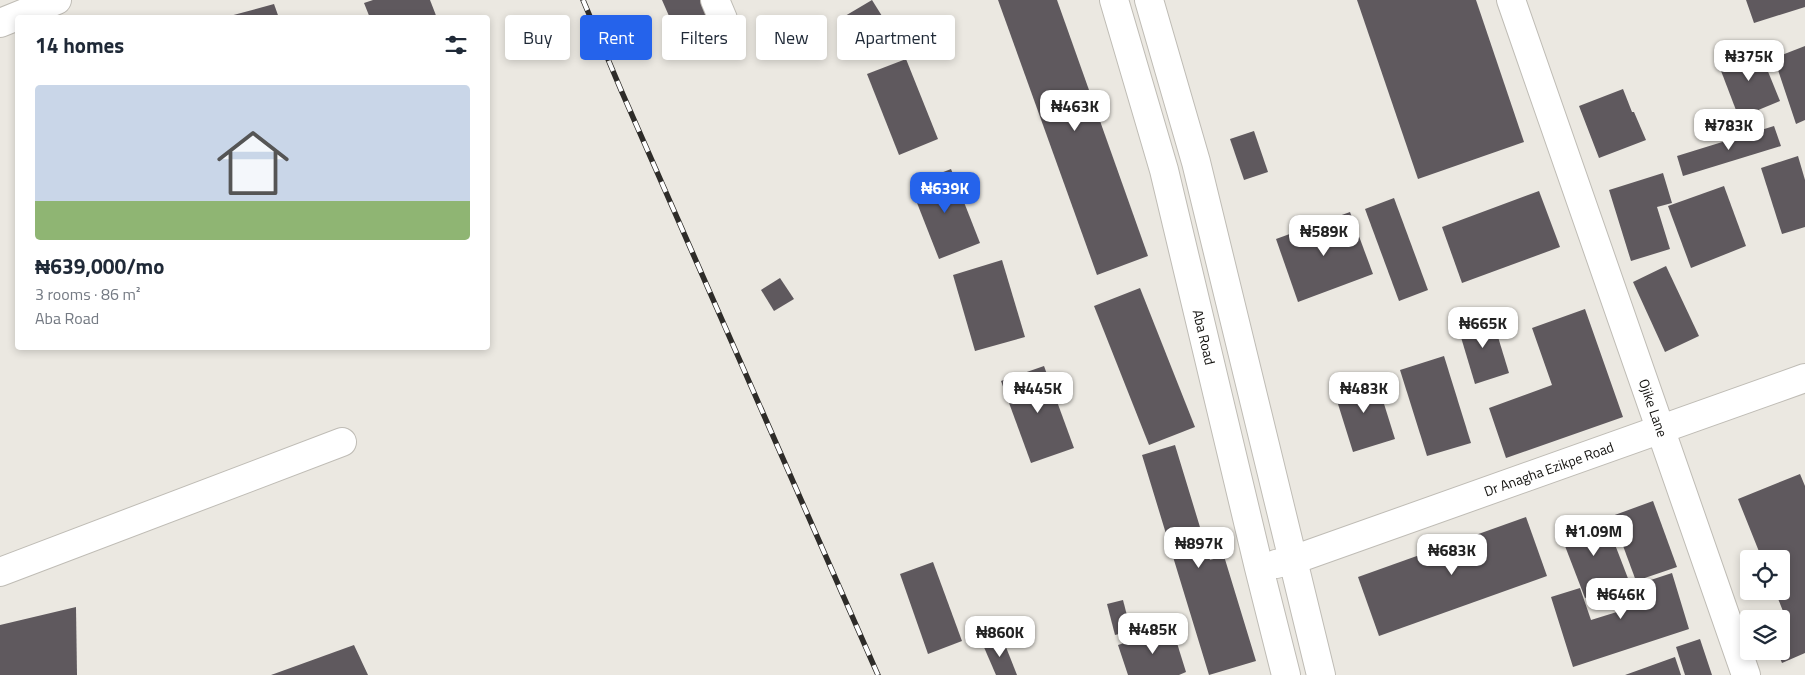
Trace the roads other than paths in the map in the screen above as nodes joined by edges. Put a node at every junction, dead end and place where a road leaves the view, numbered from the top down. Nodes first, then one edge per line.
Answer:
1 (57, 0) edge
2 (1114, 0) edge
3 (1150, 0) edge
4 (1511, 0) edge
5 (20, 15) edge
6 (15, 17) edge
7 (0, 23) edge
8 (1805, 378) edge
9 (1661, 430) junction
10 (342, 442) dead end
11 (1293, 560) junction
12 (1259, 568) junction
13 (0, 572) edge
14 (1286, 675) edge
15 (1321, 675) edge
16 (1746, 675) edge

1 - 5 street
2 - 12 street, Aba Road
3 - 11 street
4 - 9 street, Ojike Lane
6 - 7 street
8 - 9 street, Dr Anagha Ezikpe Road
9 - 11 street, Dr Anagha Ezikpe Road
9 - 16 street, Ojike Lane
10 - 13 street
11 - 12 street, Dr Anagha Ezikpe Road
11 - 15 street
12 - 14 street, Aba Road

